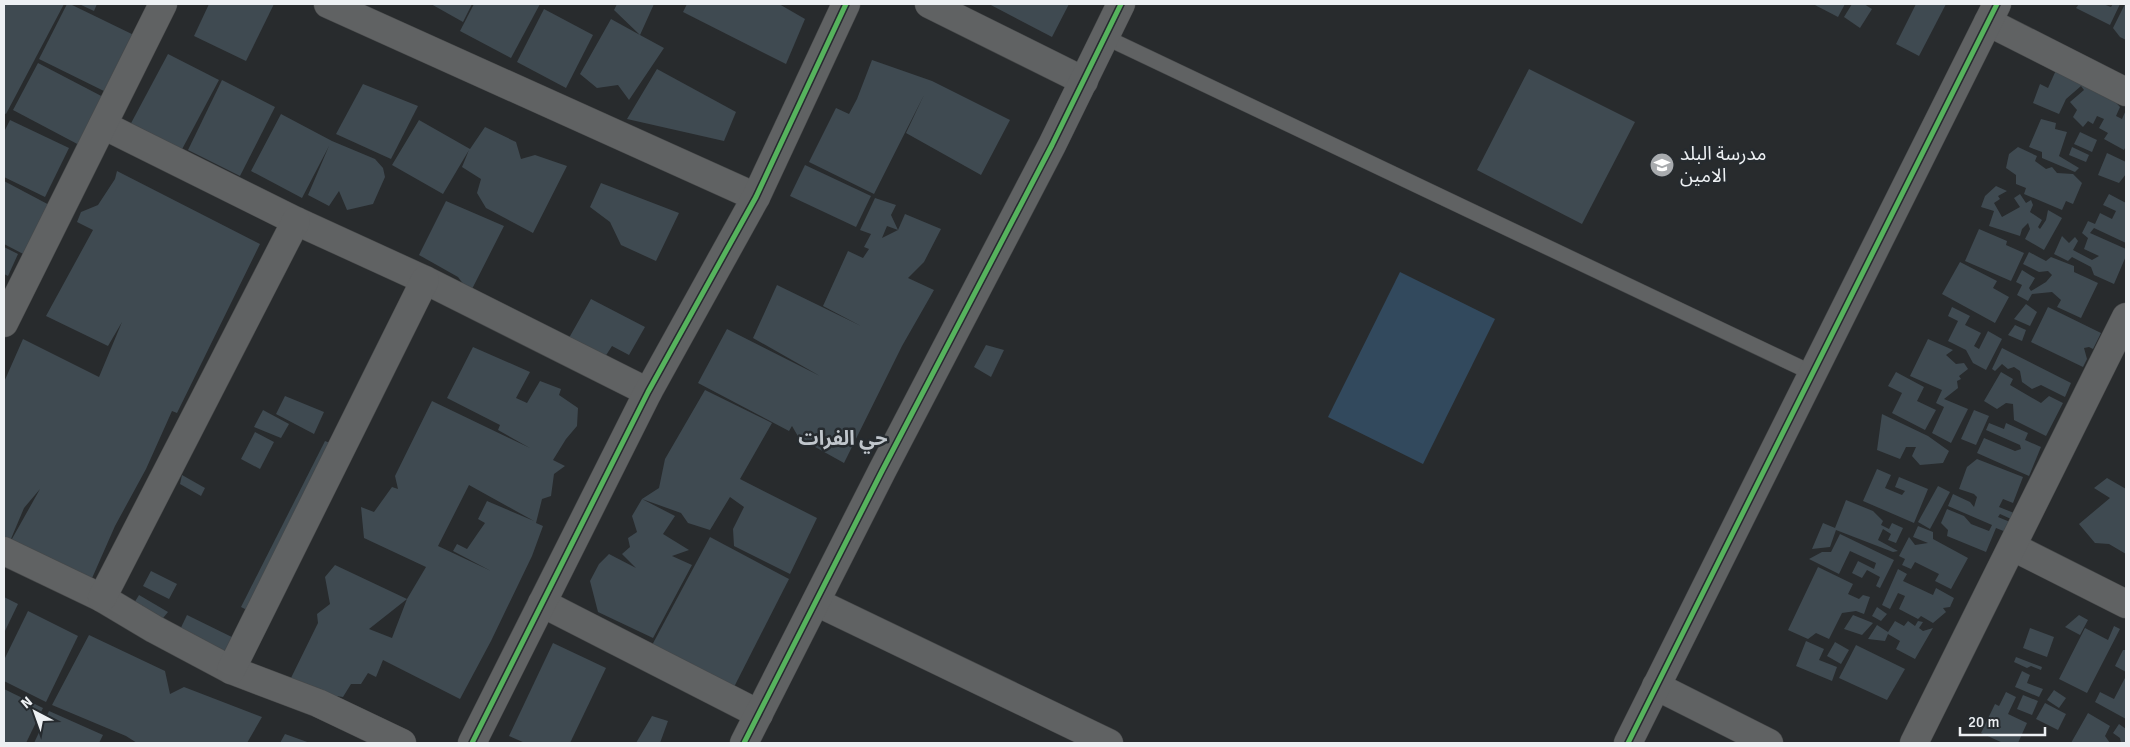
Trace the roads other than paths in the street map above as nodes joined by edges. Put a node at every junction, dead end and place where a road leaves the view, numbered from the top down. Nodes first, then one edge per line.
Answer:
1 (163, 4) edge
2 (328, 4) edge
3 (846, 4) edge
4 (929, 4) edge
5 (1121, 4) edge
6 (1992, 13) edge
7 (1105, 37) junction
8 (1084, 81) junction
9 (2126, 92) edge
10 (103, 125) junction
11 (756, 197) junction
12 (296, 221) junction
13 (425, 280) junction
14 (2126, 317) edge
15 (4, 323) edge
16 (1812, 373) junction
17 (648, 392) junction
18 (2013, 548) junction
19 (4, 551) edge
20 (102, 598) junction
21 (816, 602) junction
22 (542, 603) junction
23 (2126, 604) edge
24 (231, 670) junction
25 (1656, 686) junction
26 (759, 714) junction
27 (402, 743) edge
28 (472, 743) edge
29 (744, 743) edge
30 (1109, 743) edge
31 (1628, 743) edge
32 (1769, 743) edge
33 (1914, 743) edge

1 - 10 street
2 - 11 street
3 - 11 street
4 - 8 street
5 - 7 street
6 - 9 street
6 - 16 street
7 - 8 street
7 - 16 lane
8 - 21 street
10 - 12 street
10 - 15 street
11 - 17 street
12 - 13 street
12 - 20 street
13 - 17 street
13 - 24 street
14 - 18 street
16 - 25 street
17 - 22 street
18 - 23 street
18 - 33 street
19 - 20 street
20 - 24 street
21 - 26 street
21 - 30 street
22 - 26 street
22 - 28 street
24 - 27 street
25 - 31 street
25 - 32 street
26 - 29 street

